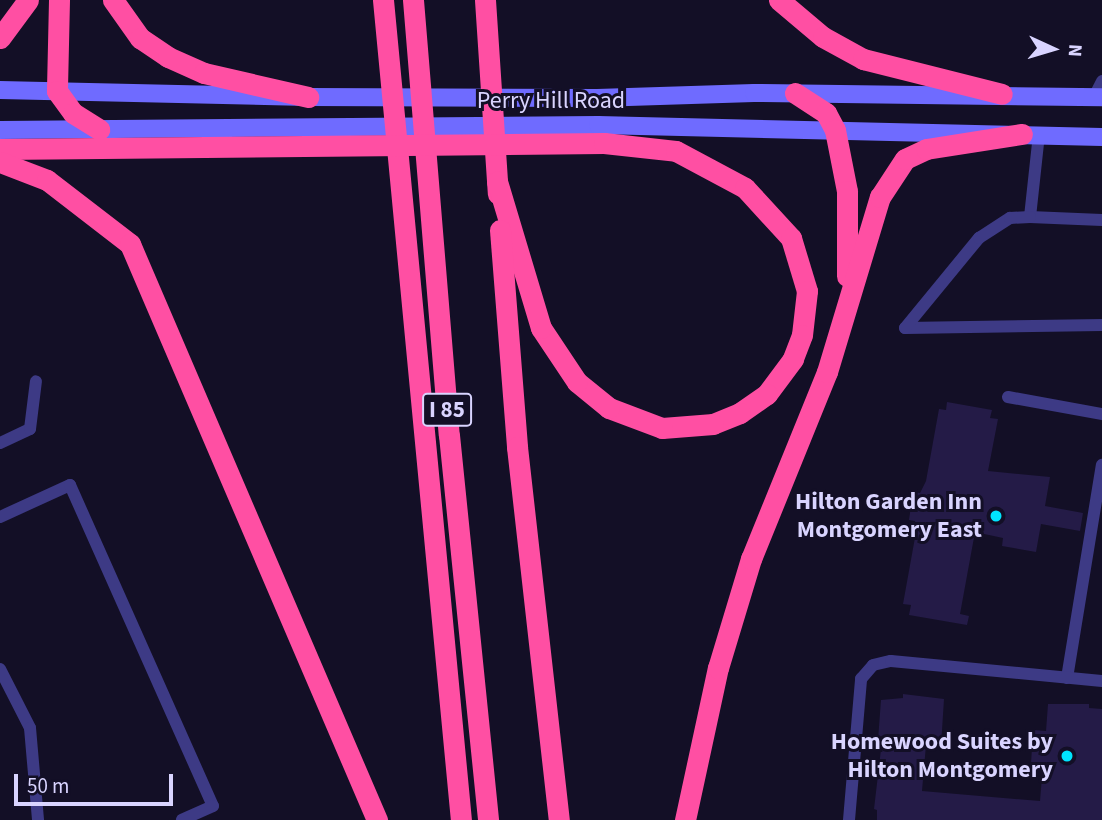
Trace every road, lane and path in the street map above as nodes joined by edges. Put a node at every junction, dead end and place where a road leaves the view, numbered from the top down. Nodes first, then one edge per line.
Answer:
1 (28, 0) edge
2 (59, 0) edge
3 (113, 0) edge
4 (383, 0) edge
5 (414, 0) edge
6 (485, 0) edge
7 (779, 0) edge
8 (0, 38) edge
9 (0, 90) edge
10 (57, 91) junction
11 (1099, 92) edge
12 (795, 93) junction
13 (1002, 94) junction
14 (308, 97) junction
15 (99, 129) junction
16 (0, 130) edge
17 (835, 130) junction
18 (601, 134) junction
19 (1031, 134) junction
20 (313, 135) junction
21 (1102, 137) edge
22 (0, 149) edge
23 (0, 162) edge
24 (497, 180) junction
25 (1030, 217) junction
26 (1102, 220) edge
27 (848, 295) junction
28 (1102, 325) edge
29 (36, 381) dead end
30 (1008, 397) dead end
31 (1102, 414) edge
32 (0, 443) edge
33 (1102, 465) edge
34 (0, 517) edge
35 (0, 669) edge
36 (1067, 678) junction
37 (1102, 681) edge
38 (38, 820) edge
39 (182, 820) edge
40 (377, 820) edge
41 (461, 820) edge
42 (488, 820) edge
43 (558, 820) edge
44 (685, 820) edge
45 (849, 820) edge

1 - 8 highway
2 - 10 highway
3 - 14 highway
4 - 41 highway
5 - 42 highway, I 85
6 - 24 highway
7 - 13 highway
9 - 10 main road, Perry Hill Road
10 - 14 main road, Perry Hill Road
10 - 15 highway
11 - 13 main road, Perry Hill Road
12 - 13 main road, Perry Hill Road
12 - 14 main road, Perry Hill Road
12 - 17 highway
15 - 16 main road
15 - 20 main road
17 - 18 main road, Perry Hill Road
17 - 19 main road, Perry Hill Road
17 - 27 highway
18 - 20 highway
18 - 24 highway
19 - 21 main road, Perry Hill Road
19 - 25 lane
19 - 27 highway
20 - 22 highway
23 - 40 highway
24 - 43 highway
25 - 26 lane
25 - 28 lane
27 - 44 highway
29 - 32 lane
30 - 31 lane
33 - 36 lane
34 - 39 lane
35 - 38 lane
36 - 37 lane
36 - 45 lane

